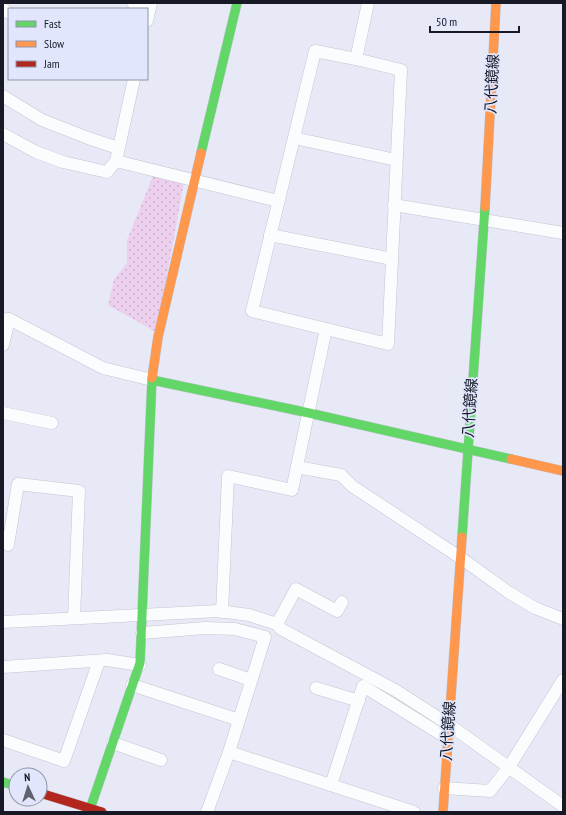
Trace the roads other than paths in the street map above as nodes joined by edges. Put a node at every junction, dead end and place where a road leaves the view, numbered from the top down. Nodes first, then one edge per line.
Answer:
1 (237, 3) edge
2 (368, 3) edge
3 (496, 3) edge
4 (356, 59) junction
5 (131, 80) edge
6 (3, 96) edge
7 (3, 134) edge
8 (294, 138) junction
9 (118, 148) junction
10 (396, 160) junction
11 (116, 161) junction
12 (195, 180) junction
13 (278, 201) junction
14 (394, 205) junction
15 (484, 220) junction
16 (563, 233) edge
17 (270, 234) junction
18 (392, 259) junction
19 (6, 320) edge
20 (326, 329) junction
21 (3, 345) edge
22 (152, 380) junction
23 (3, 412) edge
24 (309, 413) junction
25 (52, 423) dead end
26 (467, 449) junction
27 (297, 467) junction
28 (563, 471) edge
29 (5, 547) edge
30 (461, 558) junction
31 (342, 602) dead end
32 (222, 612) junction
33 (142, 614) junction
34 (74, 618) junction
35 (563, 619) edge
36 (3, 622) edge
37 (277, 624) junction
38 (142, 634) junction
39 (99, 661) junction
40 (140, 665) junction
41 (3, 667) edge
42 (219, 669) dead end
43 (252, 680) junction
44 (563, 680) edge
45 (132, 685) junction
46 (316, 688) dead end
47 (359, 701) junction
48 (239, 720) junction
49 (448, 724) junction
50 (447, 738) junction
51 (3, 740) edge
52 (112, 743) junction
53 (228, 752) junction
54 (161, 760) dead end
55 (509, 767) junction
56 (331, 785) junction
57 (444, 788) junction
58 (48, 796) edge
59 (563, 806) edge
60 (90, 810) edge
61 (102, 812) edge
62 (207, 812) edge
63 (414, 812) edge
64 (443, 812) edge

1 - 12 street
2 - 4 street
3 - 15 street, 八代鏡線
4 - 8 street
4 - 10 street
5 - 9 street
6 - 9 street
7 - 11 street
8 - 10 street
8 - 13 street
9 - 11 street
10 - 14 street
11 - 12 street
12 - 13 street
12 - 22 street
13 - 17 street
14 - 15 street
14 - 18 street
15 - 16 street
15 - 26 street, 八代鏡線
17 - 18 street
17 - 20 street
18 - 20 street
19 - 21 street
19 - 22 street
20 - 24 street
22 - 24 street
22 - 33 street
23 - 25 street
24 - 26 street
24 - 27 street
26 - 28 street
26 - 30 street, 八代鏡線
27 - 30 street
27 - 32 street
29 - 34 street
30 - 35 street
30 - 49 street, 八代鏡線
31 - 37 street
32 - 33 street
32 - 37 street
33 - 34 street
33 - 38 street
34 - 36 street
37 - 49 street
38 - 40 street
38 - 43 street
39 - 40 street
39 - 41 street
39 - 51 street
40 - 45 street
42 - 43 street
43 - 48 street
44 - 55 street
45 - 48 street
45 - 52 street
46 - 47 street
47 - 50 street
47 - 56 street
48 - 53 street
49 - 50 street, 八代鏡線
49 - 55 street
50 - 57 street, 八代鏡線
52 - 54 street
52 - 60 street
53 - 56 street
53 - 62 street
55 - 57 street
55 - 59 street
56 - 63 street
57 - 64 street, 八代鏡線
58 - 60 street
60 - 61 street

